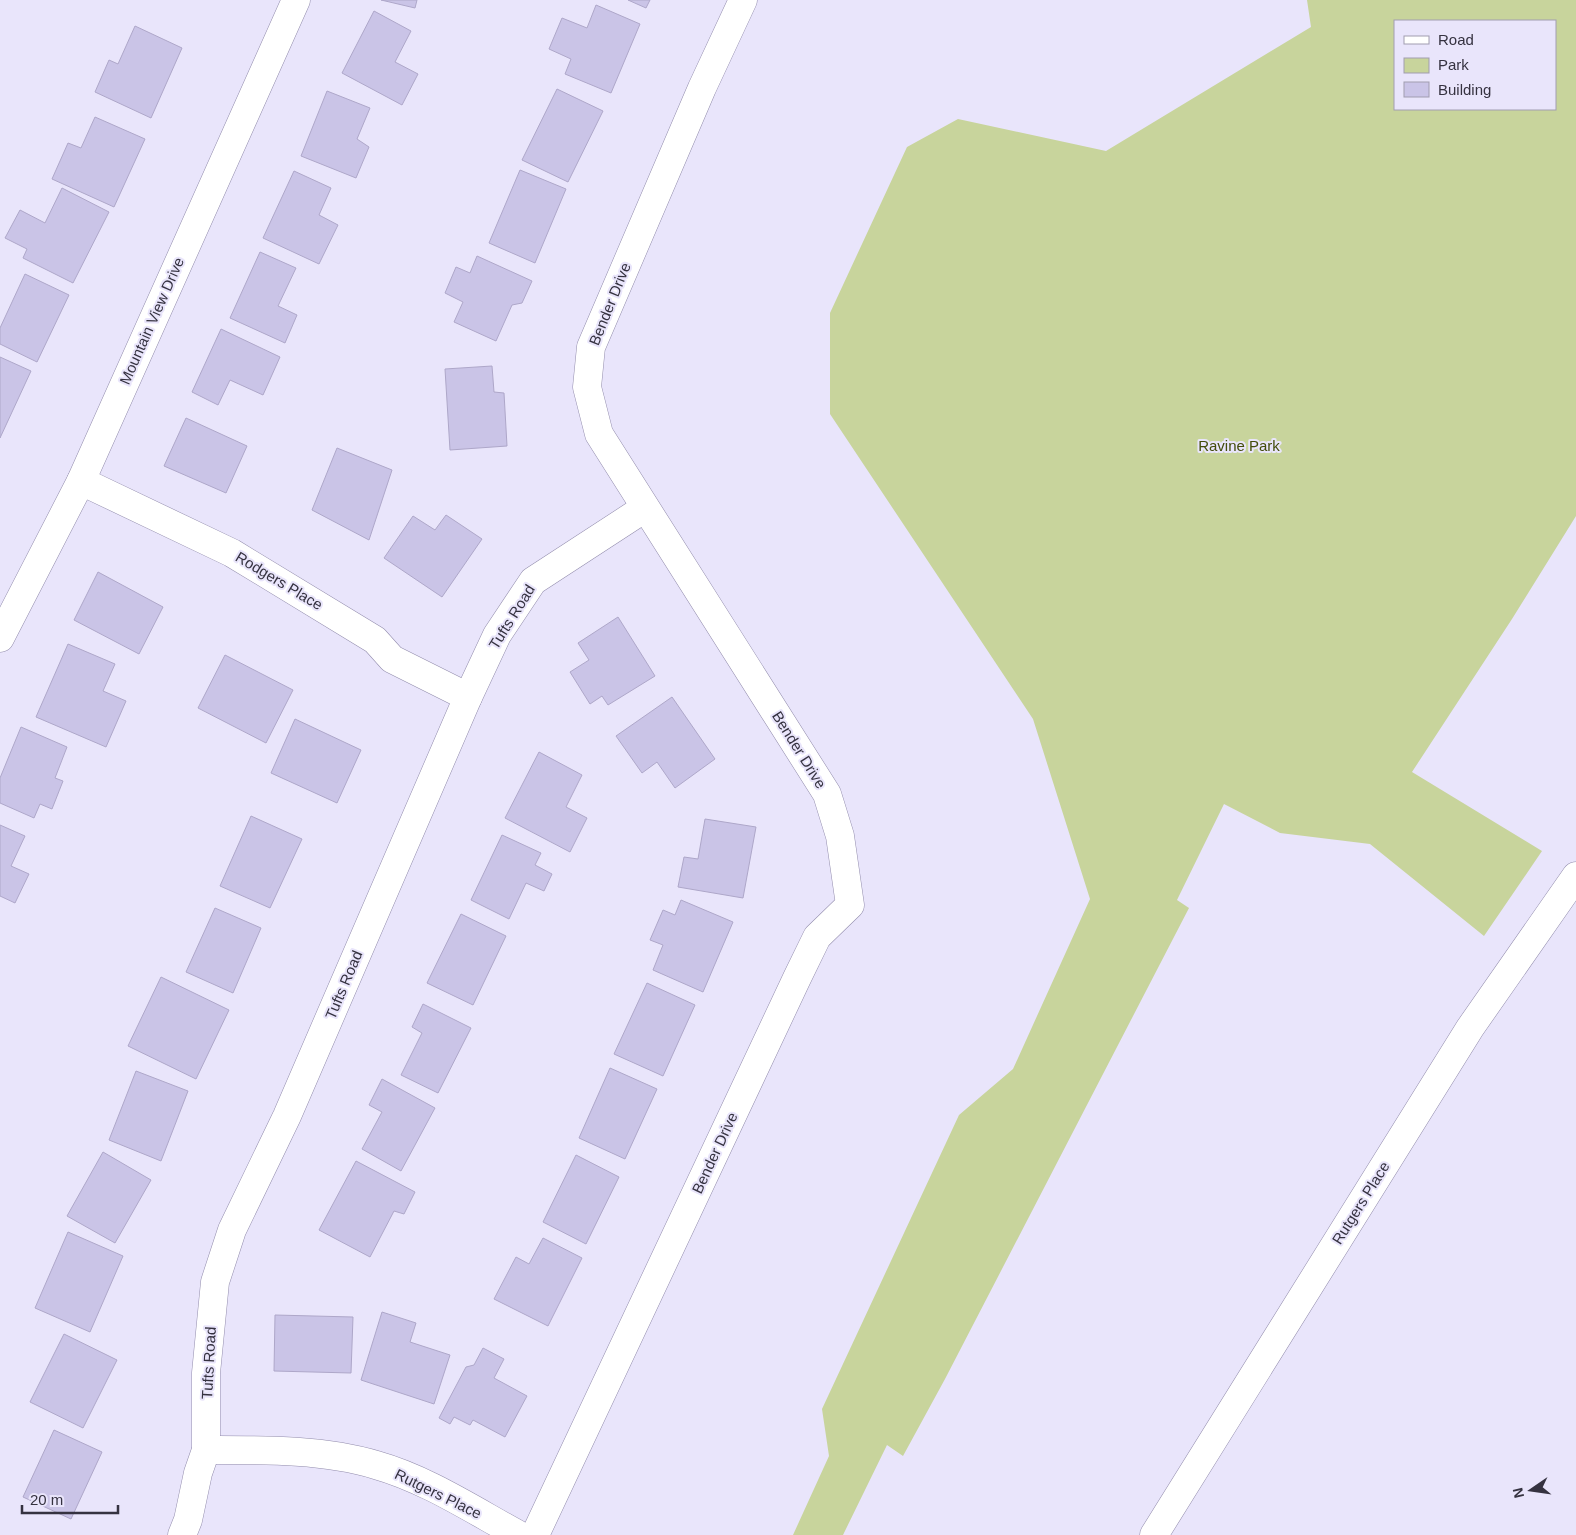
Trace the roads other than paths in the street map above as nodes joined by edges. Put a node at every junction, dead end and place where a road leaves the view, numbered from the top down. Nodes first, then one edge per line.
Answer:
1 (296, 0) edge
2 (743, 0) edge
3 (81, 482) junction
4 (645, 508) junction
5 (0, 638) edge
6 (468, 697) junction
7 (1576, 876) edge
8 (206, 1450) junction
9 (182, 1535) edge
10 (519, 1535) edge
11 (535, 1535) edge
12 (1154, 1535) edge

1 - 3 street, Mountain View Drive
2 - 4 street, Bender Drive
3 - 5 street, Mountain View Drive
3 - 6 street, Rodgers Place
4 - 6 street, Tufts Road
4 - 11 street, Bender Drive
6 - 8 street, Tufts Road
7 - 12 street, Rutgers Place
8 - 9 street, Tufts Road
8 - 10 street, Rutgers Place

